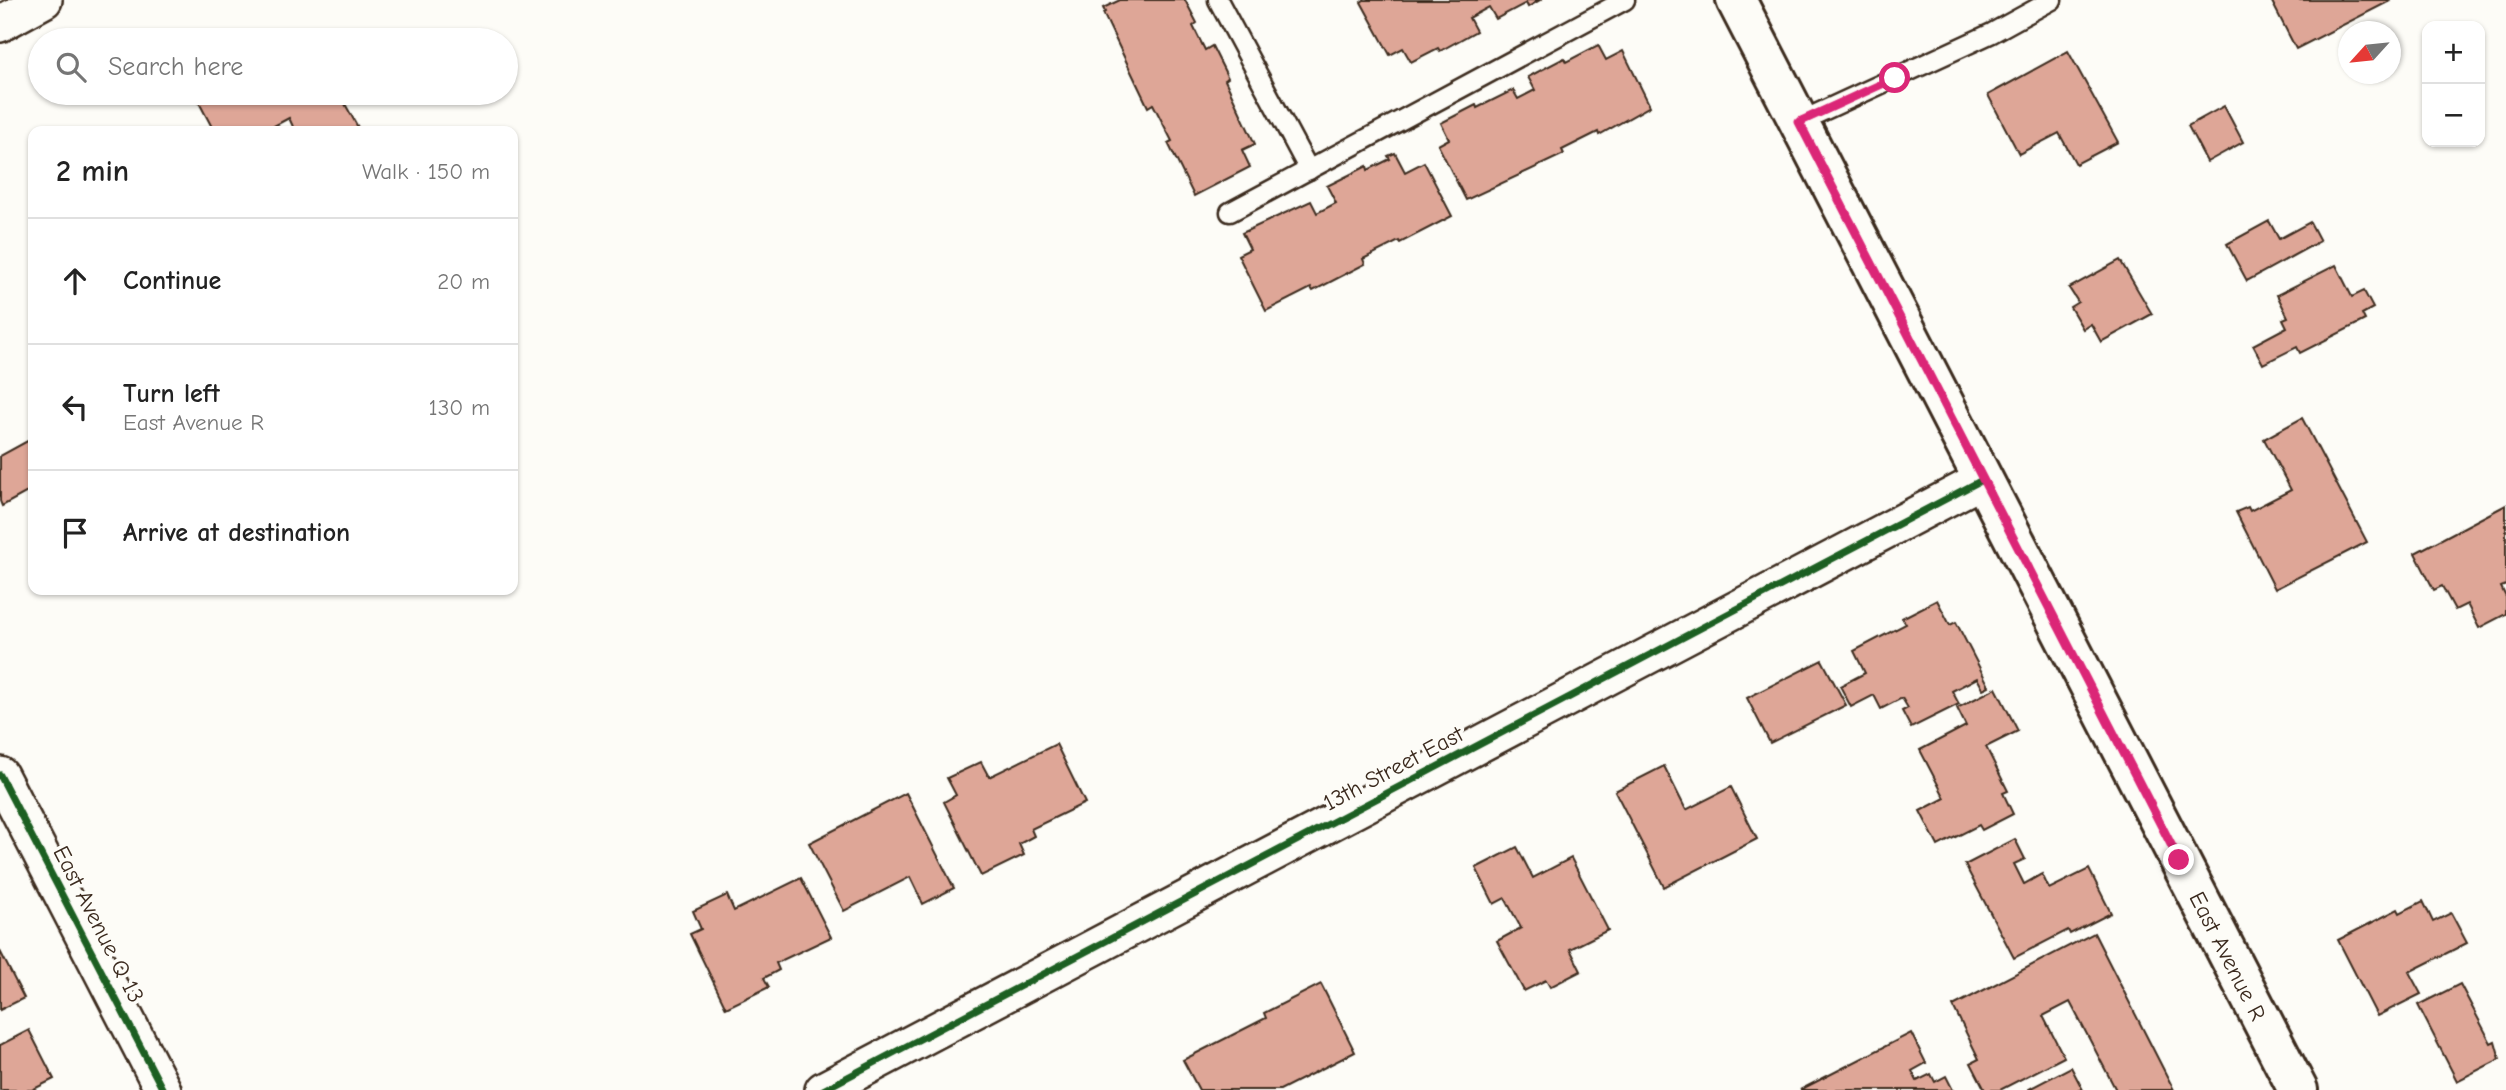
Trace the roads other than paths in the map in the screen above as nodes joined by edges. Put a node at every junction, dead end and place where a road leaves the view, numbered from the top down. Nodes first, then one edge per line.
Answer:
1 (44, 0) edge
2 (1218, 0) edge
3 (1625, 0) edge
4 (1736, 0) edge
5 (2052, 0) edge
6 (0, 24) edge
7 (1799, 122) junction
8 (1308, 170) junction
9 (1230, 212) dead end
10 (1982, 480) junction
11 (0, 775) edge
12 (163, 1090) edge
13 (823, 1090) edge
14 (2298, 1090) edge

1 - 6 street
2 - 8 lane
3 - 8 lane
4 - 7 main road, East Avenue R
5 - 7 lane
7 - 10 main road, East Avenue R
8 - 9 lane
10 - 13 street, 13th Street East
10 - 14 main road, East Avenue R
11 - 12 street, East Avenue Q 13

